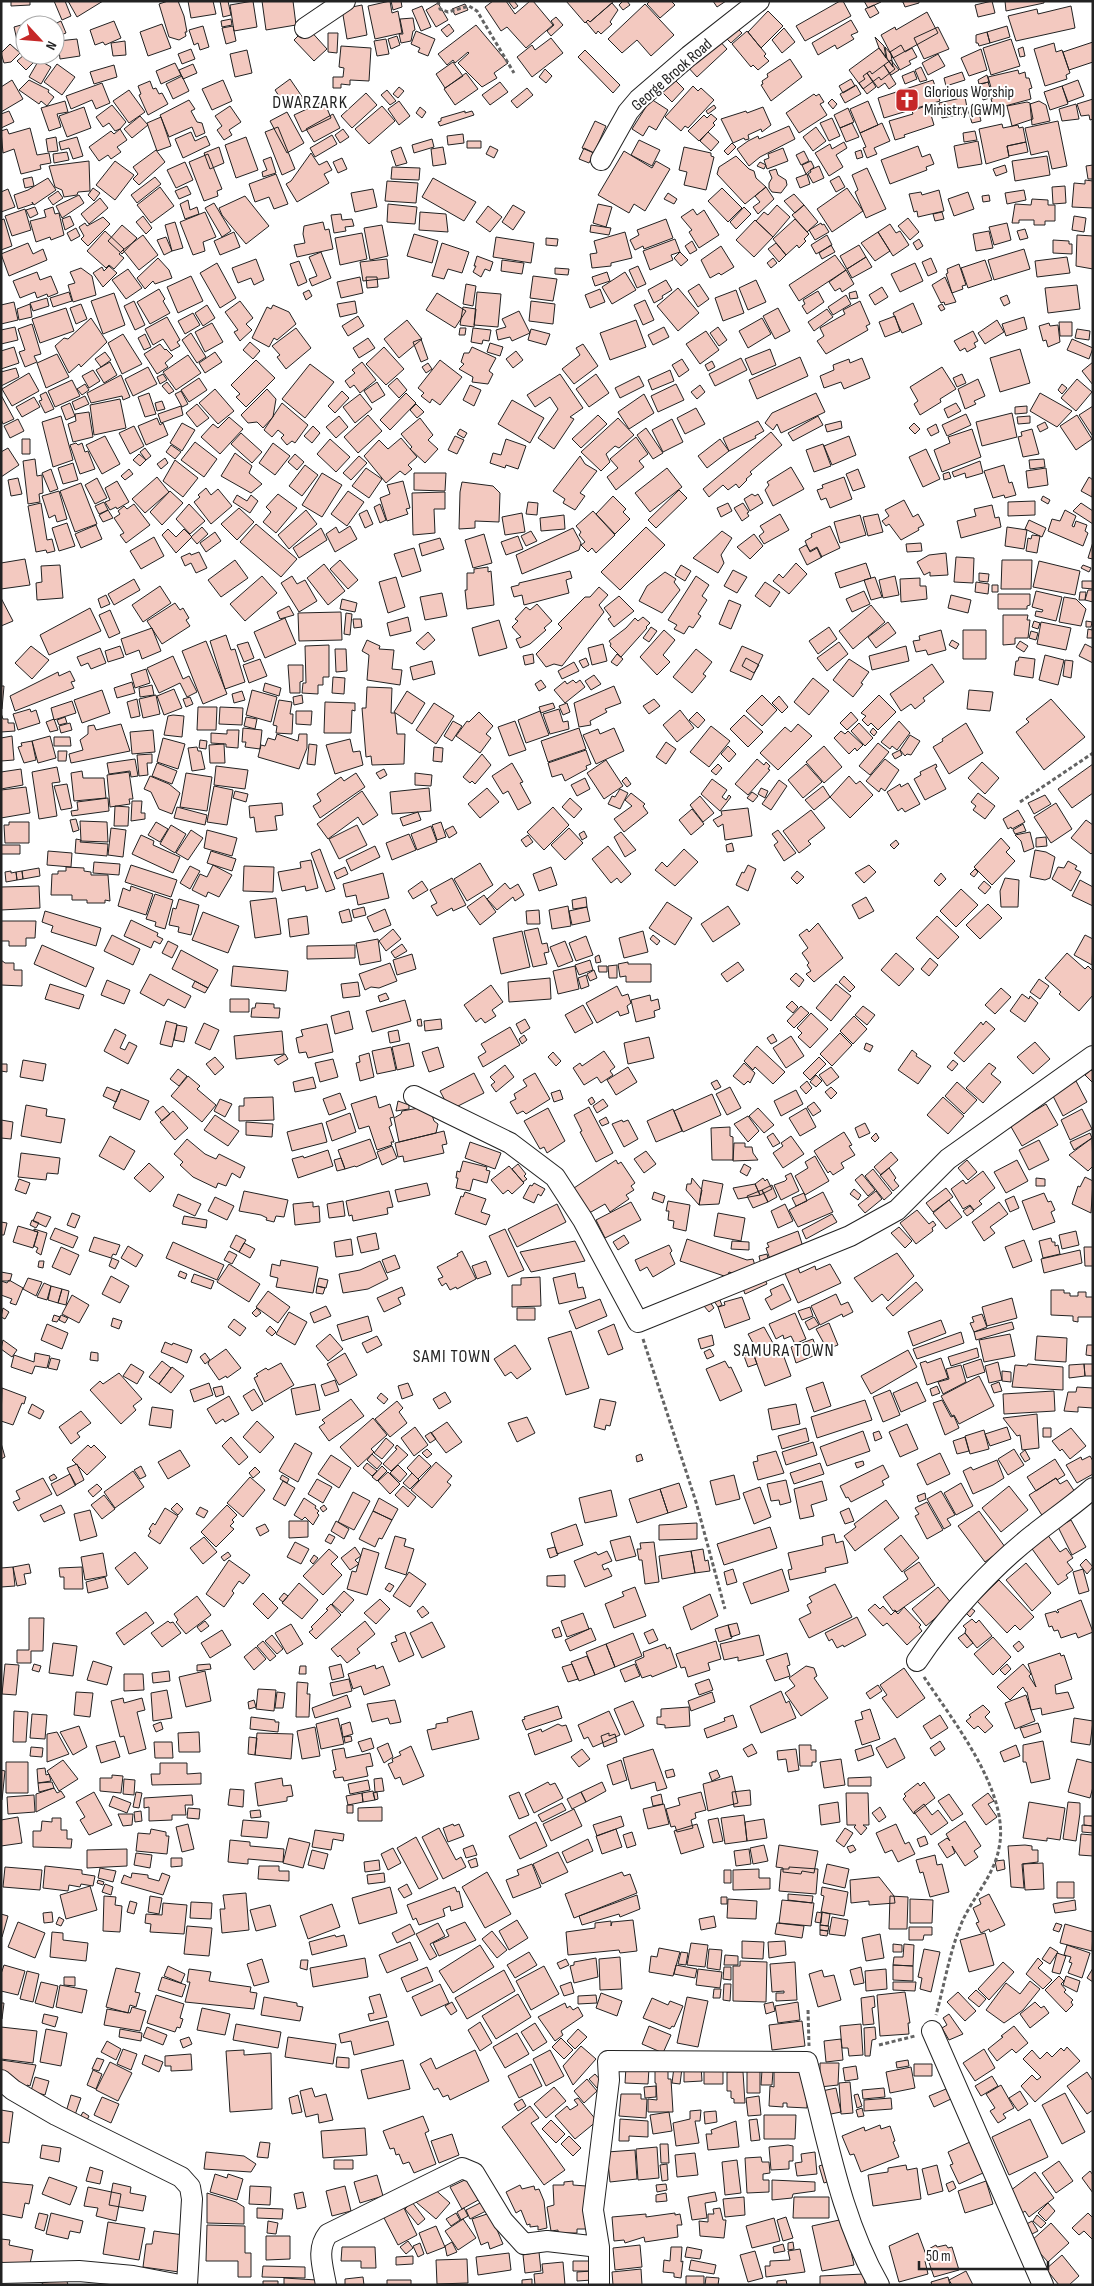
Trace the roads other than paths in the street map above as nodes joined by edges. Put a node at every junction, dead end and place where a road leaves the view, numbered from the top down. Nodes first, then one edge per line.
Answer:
1 (345, 1) edge
2 (759, 1) edge
3 (305, 28) dead end
4 (600, 160) dead end
5 (1093, 1056) edge
6 (414, 1096) dead end
7 (1093, 1488) edge
8 (917, 1660) road end
9 (932, 2031) road end
10 (1, 2080) edge
11 (599, 2247) junction
12 (1, 2273) edge
13 (180, 2285) edge
14 (187, 2285) edge
15 (326, 2285) edge
16 (599, 2285) edge
17 (879, 2285) edge
18 (1043, 2285) edge

1 - 3 street
2 - 4 street, George Brook Road
5 - 6 street
7 - 8 street
9 - 18 street
10 - 14 street
11 - 15 street
11 - 16 street
11 - 17 street
12 - 13 street

